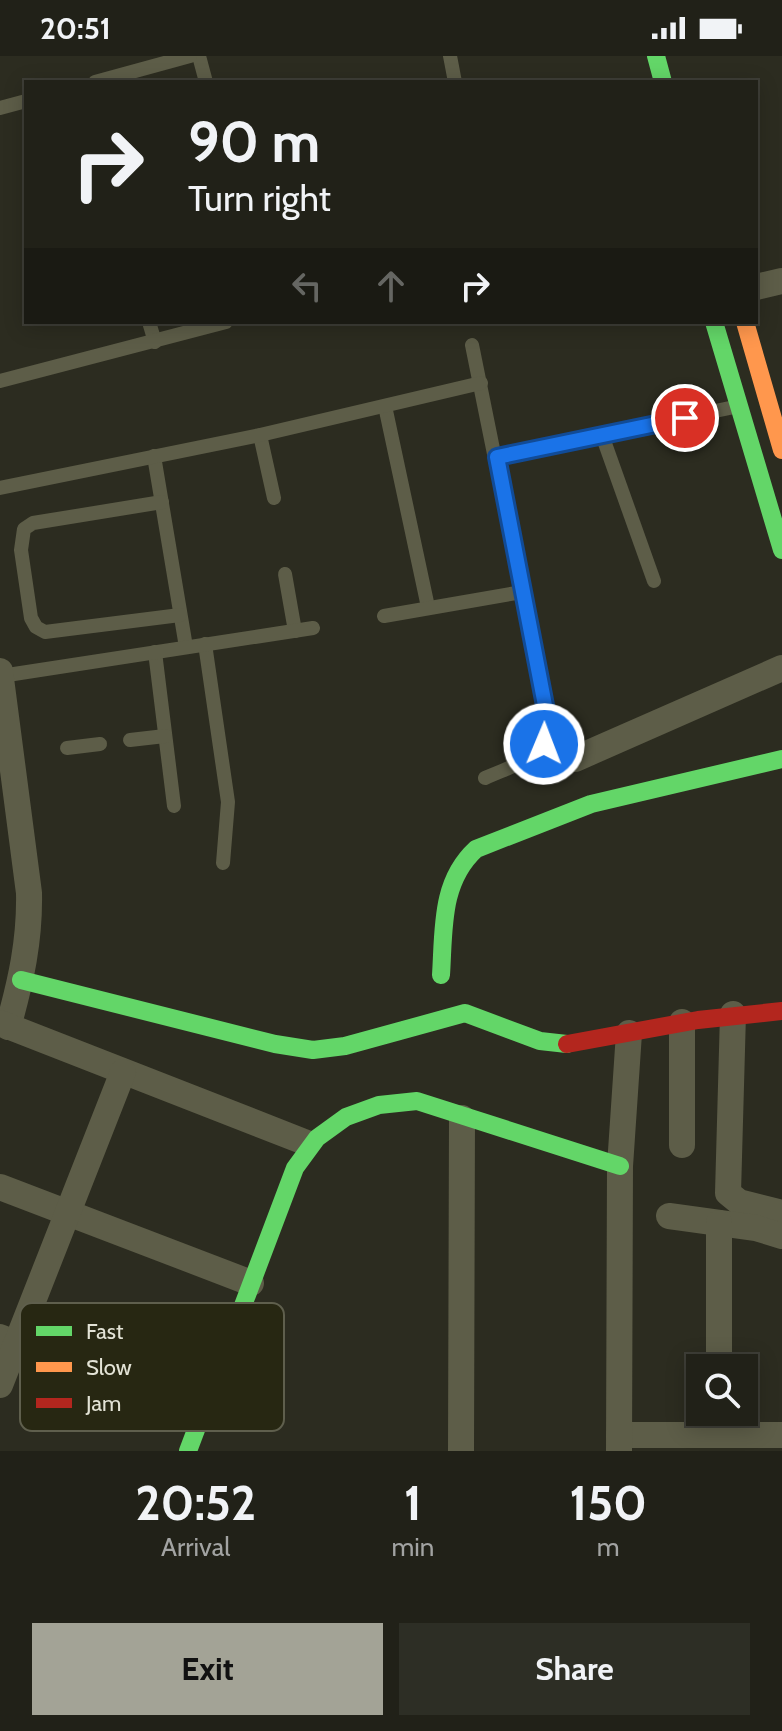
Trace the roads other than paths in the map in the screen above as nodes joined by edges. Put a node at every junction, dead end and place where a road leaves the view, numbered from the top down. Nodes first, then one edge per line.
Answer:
1 (190, 56) edge
2 (199, 56) edge
3 (450, 56) edge
4 (656, 56) edge
5 (102, 80) edge
6 (205, 80) edge
7 (455, 80) edge
8 (662, 80) edge
9 (24, 102) edge
10 (0, 108) edge
11 (782, 281) edge
12 (758, 287) edge
13 (150, 324) edge
14 (219, 324) edge
15 (715, 324) edge
16 (746, 324) edge
17 (155, 342) junction
18 (472, 345) dead end
19 (0, 381) edge
20 (481, 383) junction
21 (385, 406) junction
22 (740, 406) junction
23 (260, 435) junction
24 (602, 435) junction
25 (782, 450) edge
26 (154, 456) junction
27 (497, 457) junction
28 (0, 488) edge
29 (274, 498) dead end
30 (162, 502) junction
31 (782, 550) edge
32 (285, 574) dead end
33 (654, 581) dead end
34 (522, 592) junction
35 (428, 607) junction
36 (180, 615) junction
37 (384, 616) dead end
38 (313, 628) dead end
39 (295, 631) junction
40 (205, 644) junction
41 (186, 647) junction
42 (155, 652) junction
43 (782, 668) edge
44 (0, 673) edge
45 (3, 729) edge
46 (165, 736) junction
47 (130, 740) dead end
48 (100, 744) dead end
49 (67, 748) dead end
50 (575, 759) dead end
51 (782, 759) edge
52 (485, 778) dead end
53 (174, 806) dead end
54 (223, 863) dead end
55 (441, 975) dead end
56 (21, 980) junction
57 (782, 1011) edge
58 (733, 1014) junction
59 (682, 1022) junction
60 (4, 1025) edge
61 (629, 1033) junction
62 (123, 1072) junction
63 (462, 1118) junction
64 (307, 1143) junction
65 (682, 1145) dead end
66 (620, 1166) junction
67 (0, 1187) edge
68 (68, 1213) junction
69 (782, 1213) edge
70 (669, 1216) dead end
71 (719, 1223) junction
72 (782, 1236) edge
73 (251, 1283) junction
74 (25, 1303) edge
75 (243, 1303) edge
76 (20, 1315) edge
77 (8, 1340) edge
78 (719, 1354) edge
79 (0, 1385) edge
80 (704, 1426) edge
81 (735, 1426) edge
82 (195, 1431) edge
83 (782, 1435) edge
84 (619, 1443) edge
85 (188, 1451) edge
86 (461, 1451) edge

1 - 5 lane
2 - 6 lane
3 - 7 lane
4 - 8 street
9 - 10 lane
11 - 12 street
13 - 17 lane
14 - 17 lane
15 - 22 street
16 - 25 street
17 - 19 lane
18 - 20 lane
20 - 21 lane
20 - 27 lane
21 - 23 lane
21 - 35 lane
22 - 24 lane
22 - 31 street
23 - 26 lane
23 - 29 lane
24 - 27 lane
24 - 33 lane
26 - 28 lane
26 - 30 lane
27 - 34 lane
30 - 36 lane
30 - 36 lane
32 - 39 lane
34 - 35 lane
34 - 52 lane
35 - 37 lane
36 - 41 lane
38 - 39 lane
39 - 40 lane
40 - 41 lane
40 - 54 lane
41 - 42 lane
42 - 44 lane
42 - 46 lane
43 - 50 street
44 - 45 street
45 - 56 street
46 - 47 lane
46 - 53 lane
48 - 49 lane
51 - 55 street
56 - 60 street
56 - 61 street
57 - 58 street
58 - 59 street
58 - 69 street
59 - 61 street
59 - 65 street
60 - 62 street
61 - 66 street
62 - 64 street
62 - 68 street
63 - 64 street
63 - 66 street
63 - 86 street
64 - 73 street
66 - 84 street
67 - 68 street
68 - 73 street
68 - 74 street
70 - 71 street
71 - 72 street
71 - 78 street
73 - 75 street
76 - 77 street
77 - 79 street
80 - 84 street
81 - 83 street
82 - 85 street

